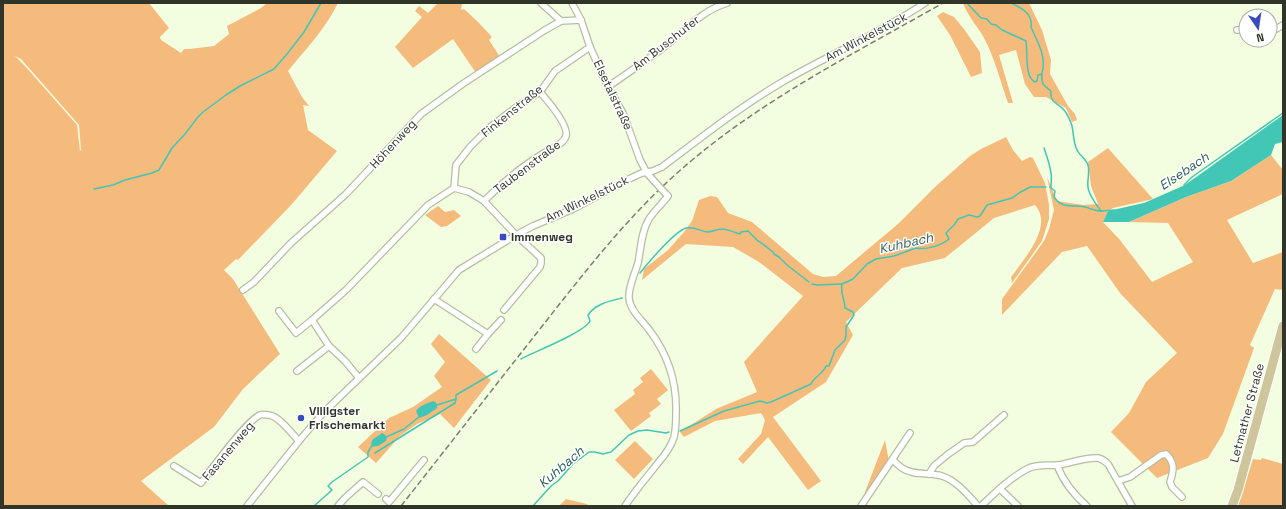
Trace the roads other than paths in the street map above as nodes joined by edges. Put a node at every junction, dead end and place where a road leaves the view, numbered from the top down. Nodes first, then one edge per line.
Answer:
1 (541, 3) edge
2 (572, 3) edge
3 (727, 3) edge
4 (925, 3) edge
5 (581, 20) junction
6 (561, 21) junction
7 (590, 47) junction
8 (608, 88) junction
9 (540, 92) junction
10 (647, 173) junction
11 (454, 188) junction
12 (484, 201) junction
13 (516, 235) junction
14 (243, 290) dead end
15 (434, 298) junction
16 (504, 310) dead end
17 (279, 311) dead end
18 (312, 320) junction
19 (502, 320) dead end
20 (1283, 326) edge
21 (488, 334) junction
22 (329, 346) junction
23 (476, 349) dead end
24 (297, 371) dead end
25 (359, 378) junction
26 (1004, 414) dead end
27 (910, 433) dead end
28 (299, 441) junction
29 (424, 460) dead end
30 (893, 460) junction
31 (1057, 465) junction
32 (174, 466) dead end
33 (929, 474) junction
34 (1118, 481) junction
35 (1000, 489) junction
36 (378, 494) dead end
37 (1182, 497) dead end
38 (386, 502) edge
39 (247, 506) edge
40 (338, 506) edge
41 (625, 506) edge
42 (861, 506) edge
43 (980, 506) edge
44 (1018, 506) edge
45 (1087, 506) edge
46 (1132, 506) edge
47 (1232, 506) edge

1 - 6 street
2 - 5 street, Elsetalstraße
3 - 8 street, Am Buschufer
4 - 10 street, Am Winkelstück
5 - 6 street
5 - 7 street, Elsetalstraße
6 - 14 street, Höhenweg
7 - 8 street, Elsetalstraße
7 - 9 street, Finkenstraße
8 - 10 street, Elsetalstraße
9 - 11 street, Finkenstraße
9 - 12 street, Taubenstraße
10 - 13 street, Am Winkelstück
10 - 41 street, Elsetalstraße, bridge
11 - 12 street
11 - 18 street
12 - 13 street
13 - 15 street, Am Winkelstück
13 - 16 street
15 - 21 street
15 - 25 street, Am Winkelstück
17 - 18 street
18 - 22 street
19 - 21 street
20 - 47 main road, Letmather Straße
21 - 23 street
22 - 24 street
22 - 25 street
25 - 28 street, Am Winkelstück
26 - 33 street
27 - 30 street
28 - 32 street, Fasanenweg
28 - 39 street, Am Winkelstück
29 - 38 street
30 - 33 street
30 - 42 street
31 - 34 street
31 - 35 street
31 - 45 street
33 - 43 street
34 - 37 street
34 - 46 street
35 - 43 street
35 - 44 street
36 - 40 street

